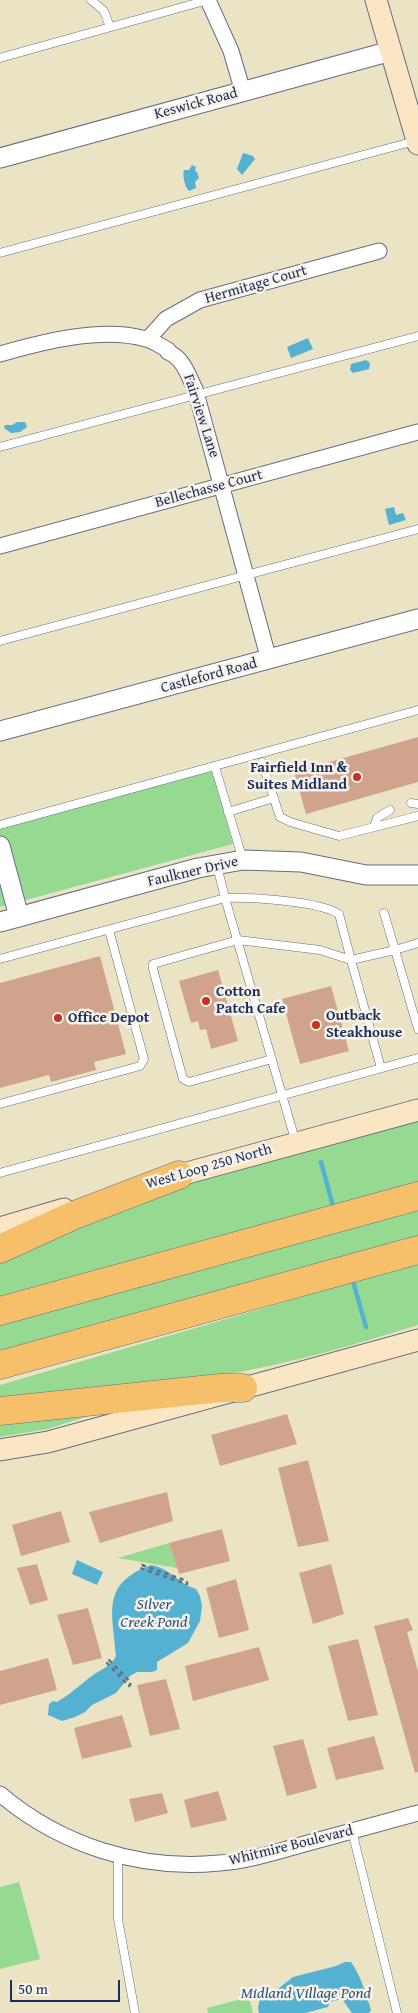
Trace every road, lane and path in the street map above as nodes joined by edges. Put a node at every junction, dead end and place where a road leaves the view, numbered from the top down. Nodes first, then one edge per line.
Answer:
1 (91, 0) edge
2 (208, 0) edge
3 (376, 0) edge
4 (110, 27) junction
5 (391, 51) junction
6 (0, 58) edge
7 (243, 92) junction
8 (418, 142) edge
9 (0, 158) edge
10 (379, 251) dead end
11 (0, 254) edge
12 (418, 336) edge
13 (148, 339) junction
14 (0, 354) edge
15 (197, 395) junction
16 (418, 432) edge
17 (0, 447) edge
18 (222, 486) junction
19 (418, 529) edge
20 (0, 546) edge
21 (246, 574) junction
22 (418, 619) edge
23 (0, 641) edge
24 (269, 660) junction
25 (418, 710) edge
26 (0, 732) edge
27 (262, 762) dead end
28 (215, 767) junction
29 (274, 798) junction
30 (390, 810) dead end
31 (228, 812) junction
32 (418, 816) edge
33 (0, 824) edge
34 (374, 827) junction
35 (0, 846) edge
36 (243, 860) junction
37 (216, 864) junction
38 (418, 874) edge
39 (225, 898) junction
40 (384, 913) dead end
41 (19, 917) junction
42 (0, 922) edge
43 (109, 930) junction
44 (238, 940) junction
45 (418, 943) edge
46 (394, 950) junction
47 (0, 959) edge
48 (351, 960) junction
49 (418, 1029) edge
50 (418, 1058) edge
51 (272, 1060) junction
52 (382, 1068) junction
53 (283, 1096) junction
54 (0, 1104) edge
55 (418, 1110) edge
56 (296, 1142) junction
57 (0, 1173) edge
58 (179, 1175) junction
59 (418, 1196) edge
60 (0, 1228) edge
61 (0, 1249) edge
62 (418, 1250) edge
63 (0, 1311) edge
64 (418, 1340) edge
65 (0, 1365) edge
66 (243, 1388) junction
67 (0, 1412) edge
68 (0, 1450) edge
69 (140, 1568) joint
70 (106, 1662) joint
71 (0, 1794) edge
72 (418, 1813) edge
73 (352, 1831) junction
74 (118, 1855) junction
75 (135, 2013) edge
76 (397, 2013) edge

1 - 4 lane
2 - 4 lane
2 - 7 street
3 - 5 main road
4 - 6 lane
5 - 7 street, Keswick Road
5 - 8 main road
7 - 9 street, Keswick Road
8 - 11 lane
10 - 13 street, Hermitage Court
12 - 15 lane
13 - 14 street, Fairview Lane
13 - 15 street, Fairview Lane
15 - 17 lane
15 - 18 street, Fairview Lane
16 - 18 street, Bellechasse Court
18 - 20 street, Bellechasse Court
18 - 21 street, Fairview Lane
19 - 21 lane
21 - 23 lane
21 - 24 street, Fairview Lane
22 - 24 street, Castleford Road
24 - 26 street, Castleford Road
25 - 28 lane
27 - 29 lane
28 - 31 lane
28 - 33 lane
29 - 31 lane
29 - 34 lane
30 - 34 lane
31 - 36 lane
32 - 34 lane
35 - 41 street
36 - 37 street, Faulkner Drive
36 - 38 street, Faulkner Drive
37 - 39 lane
37 - 41 street, Faulkner Drive
39 - 43 lane
39 - 44 lane
39 - 48 lane
40 - 46 lane
41 - 42 street, Faulkner Drive
43 - 47 lane
43 - 54 lane
44 - 48 lane
44 - 51 lane
44 - 51 lane
45 - 46 lane
46 - 48 lane
46 - 49 lane
48 - 52 lane
50 - 52 lane
51 - 53 lane
52 - 53 lane
53 - 56 lane
53 - 57 lane
55 - 56 main road, West Loop 250 North
56 - 58 main road, West Loop 250 North
58 - 60 main road, West Loop 250 North
58 - 61 highway
59 - 63 highway
62 - 65 highway
64 - 66 main road
66 - 67 highway
66 - 68 main road
69 - 69 path
70 - 70 path
71 - 74 street, Whitmire Boulevard
72 - 73 street, Whitmire Boulevard
73 - 74 street, Whitmire Boulevard
73 - 76 lane
74 - 75 lane

